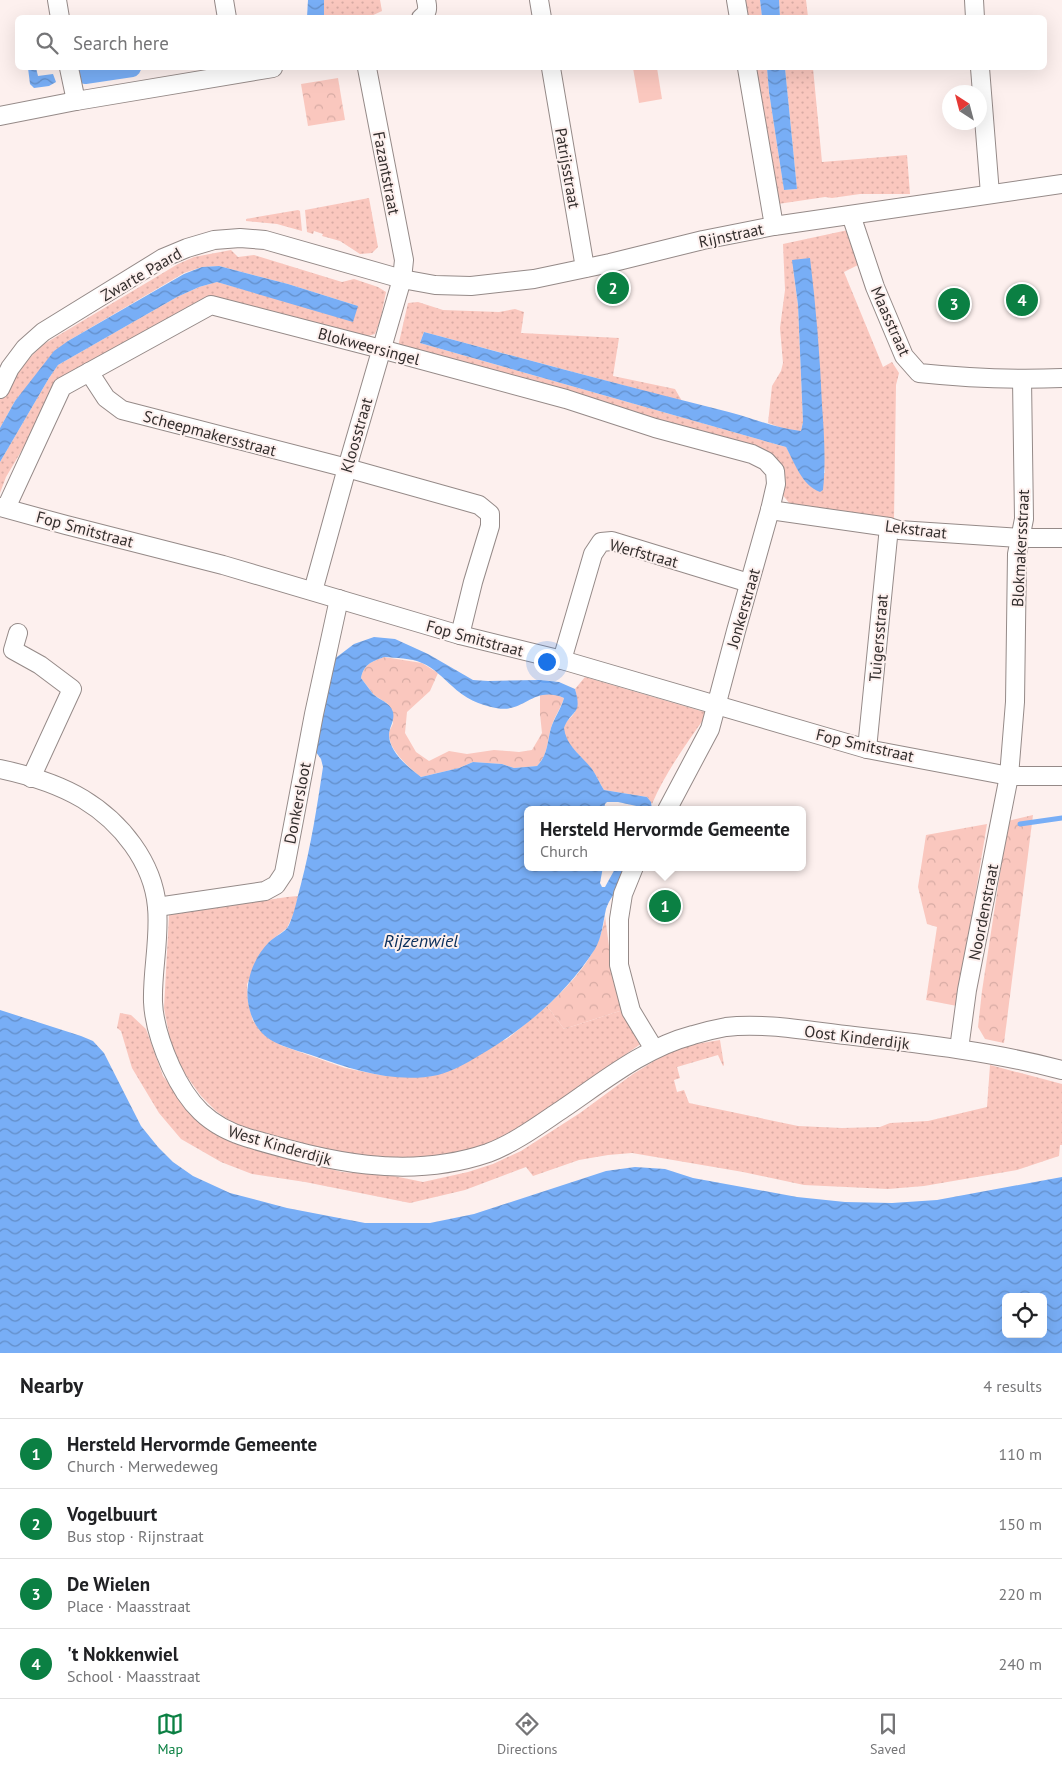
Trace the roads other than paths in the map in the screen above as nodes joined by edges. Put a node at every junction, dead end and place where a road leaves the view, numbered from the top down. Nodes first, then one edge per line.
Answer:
1 (57, 0) edge
2 (224, 0) edge
3 (426, 0) edge
4 (539, 0) edge
5 (736, 0) edge
6 (974, 0) edge
7 (60, 15) edge
8 (226, 15) edge
9 (424, 15) edge
10 (542, 15) edge
11 (738, 15) edge
12 (975, 15) edge
13 (70, 70) edge
14 (367, 70) edge
15 (551, 70) edge
16 (747, 70) edge
17 (980, 70) edge
18 (236, 71) edge
19 (76, 101) junction
20 (0, 116) edge
21 (1062, 184) edge
22 (990, 194) junction
23 (852, 215) junction
24 (774, 226) junction
25 (585, 268) junction
26 (402, 279) junction
27 (381, 349) junction
28 (89, 372) junction
29 (1062, 378) edge
30 (1022, 379) junction
31 (0, 389) edge
32 (347, 468) junction
33 (3, 507) edge
34 (770, 510) junction
35 (889, 527) junction
36 (1020, 538) junction
37 (1062, 538) edge
38 (749, 583) junction
39 (313, 591) junction
40 (339, 600) junction
41 (18, 633) dead end
42 (460, 635) junction
43 (562, 660) junction
44 (716, 706) junction
45 (867, 748) junction
46 (0, 769) edge
47 (1009, 776) junction
48 (1062, 776) edge
49 (31, 778) junction
50 (669, 806) edge
51 (632, 871) edge
52 (157, 907) junction
53 (654, 1049) junction
54 (959, 1049) junction
55 (1062, 1070) edge

1 - 7 street
2 - 8 street
3 - 9 street
4 - 10 street
5 - 11 street
6 - 12 street
13 - 19 street
14 - 26 street, Fazantstraat
15 - 25 street, Patrijsstraat
16 - 24 street
17 - 22 street
18 - 19 street
19 - 20 street
21 - 22 street, Rijnstraat
22 - 23 street, Rijnstraat
23 - 24 street, Rijnstraat
23 - 30 street, Maasstraat
24 - 25 street, Rijnstraat
25 - 26 street, Rijnstraat
26 - 27 street, Kloosstraat
26 - 31 street, Zwarte Paard
27 - 28 street, Blokweersingel
27 - 32 street, Kloosstraat
27 - 34 street, Blokweersingel
28 - 32 street, Scheepmakersstraat
28 - 33 street, Blokweersingel
29 - 30 street, Maasstraat
30 - 36 street, Blokmakersstraat
32 - 39 street, Kloosstraat
32 - 42 street, Scheepmakersstraat
33 - 39 street, Fop Smitstraat
34 - 35 street, Lekstraat
34 - 38 street, Jonkerstraat
35 - 36 street, Lekstraat
35 - 45 street, Tuigersstraat
36 - 37 street, Lekstraat
36 - 47 street, Blokmakersstraat
38 - 43 street, Werfstraat
38 - 44 street, Jonkerstraat
39 - 40 street, Fop Smitstraat
40 - 42 street, Fop Smitstraat
40 - 52 street, Donkersloot
41 - 49 street
42 - 43 street, Fop Smitstraat
43 - 44 street, Fop Smitstraat
44 - 45 street, Fop Smitstraat
44 - 50 street, Jonkerstraat
45 - 47 street, Fop Smitstraat
46 - 49 street, West Kinderdijk
47 - 48 street, Fop Smitstraat
47 - 54 street, Noordenstraat
49 - 52 street, West Kinderdijk
51 - 53 street
52 - 53 street, West Kinderdijk
53 - 54 street, Oost Kinderdijk
54 - 55 street, Oost Kinderdijk

